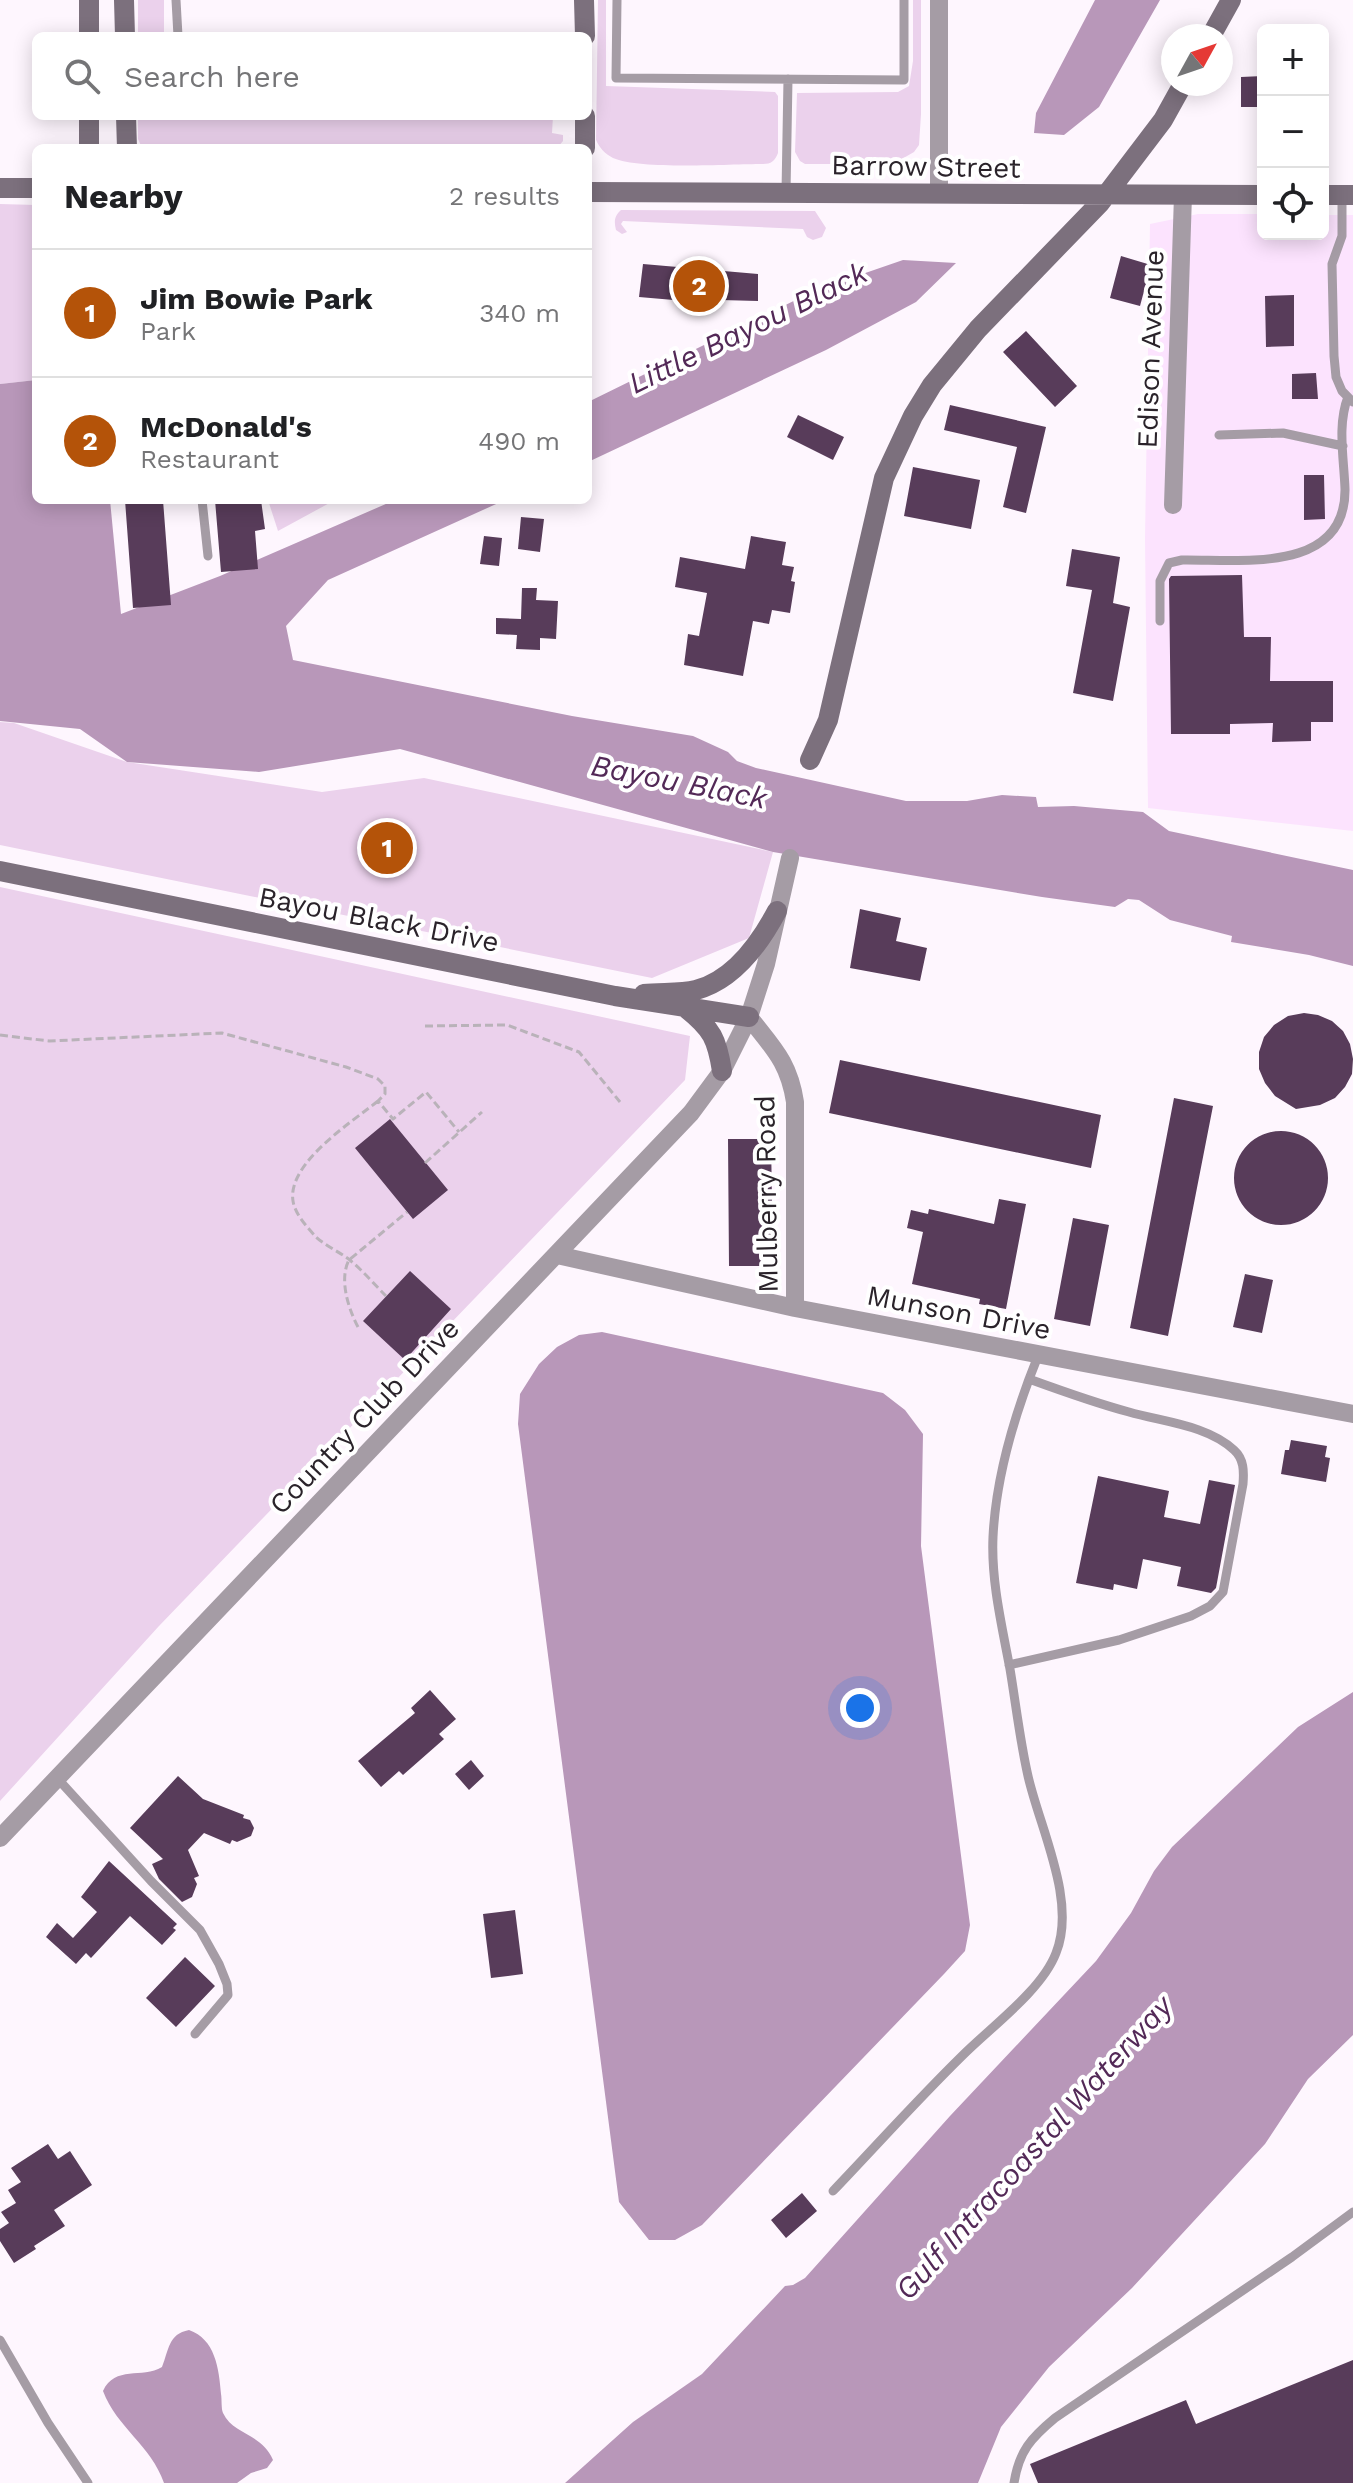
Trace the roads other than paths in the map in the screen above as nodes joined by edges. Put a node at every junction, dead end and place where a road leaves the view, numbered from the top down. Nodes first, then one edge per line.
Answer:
1 (89, 0) edge
2 (124, 0) edge
3 (176, 0) edge
4 (584, 0) edge
5 (617, 0) edge
6 (904, 0) edge
7 (939, 0) edge
8 (1231, 0) edge
9 (1218, 24) edge
10 (89, 32) edge
11 (125, 32) edge
12 (178, 32) edge
13 (585, 32) edge
14 (788, 79) junction
15 (1176, 96) edge
16 (89, 120) edge
17 (126, 120) edge
18 (585, 120) edge
19 (89, 144) edge
20 (127, 144) edge
21 (585, 144) edge
22 (0, 188) edge
23 (32, 188) edge
24 (592, 192) edge
25 (786, 193) junction
26 (939, 194) junction
27 (1105, 195) junction
28 (1183, 195) junction
29 (1257, 195) edge
30 (1339, 195) edge
31 (1350, 399) edge
32 (1219, 435) dead end
33 (1343, 446) junction
34 (202, 504) edge
35 (1173, 505) dead end
36 (208, 556) dead end
37 (1160, 621) dead end
38 (810, 760) dead end
39 (790, 858) dead end
40 (0, 871) edge
41 (777, 911) junction
42 (615, 996) junction
43 (687, 1009) junction
44 (749, 1017) junction
45 (722, 1071) junction
46 (557, 1255) junction
47 (795, 1308) junction
48 (1038, 1356) junction
49 (1029, 1379) junction
50 (1353, 1414) edge
51 (1009, 1665) junction
52 (57, 1778) junction
53 (0, 1838) edge
54 (195, 2034) dead end
55 (833, 2191) dead end
56 (1353, 2212) edge
57 (0, 2340) edge
58 (88, 2483) edge
59 (1014, 2483) edge

1 - 10 street
2 - 11 street
3 - 12 lane
4 - 13 street
5 - 14 lane
6 - 14 lane
7 - 26 street
8 - 9 street
14 - 25 lane
15 - 27 street
16 - 19 street
17 - 20 street
18 - 21 street
22 - 23 street
24 - 25 street, Barrow Street
25 - 26 street, Barrow Street
26 - 27 street, Barrow Street
27 - 28 street, Barrow Street
27 - 38 street
28 - 29 street, Barrow Street
28 - 35 street, Edison Avenue
30 - 31 lane
31 - 33 lane
32 - 33 lane
33 - 37 lane
34 - 36 lane
39 - 41 street
40 - 42 street, Bayou Black Drive
41 - 42 street
41 - 44 street
42 - 43 street, Bayou Black Drive
43 - 44 street, Bayou Black Drive
43 - 45 street
44 - 45 street, Country Club Drive
44 - 47 street, Mulberry Road
45 - 46 street, Country Club Drive
46 - 47 street, Munson Drive
46 - 52 street, Country Club Drive
47 - 48 street, Munson Drive
48 - 49 lane
48 - 50 street, Munson Drive
49 - 51 lane
49 - 51 lane
51 - 55 lane
52 - 53 street, Country Club Drive
52 - 54 lane
56 - 59 lane
57 - 58 lane

